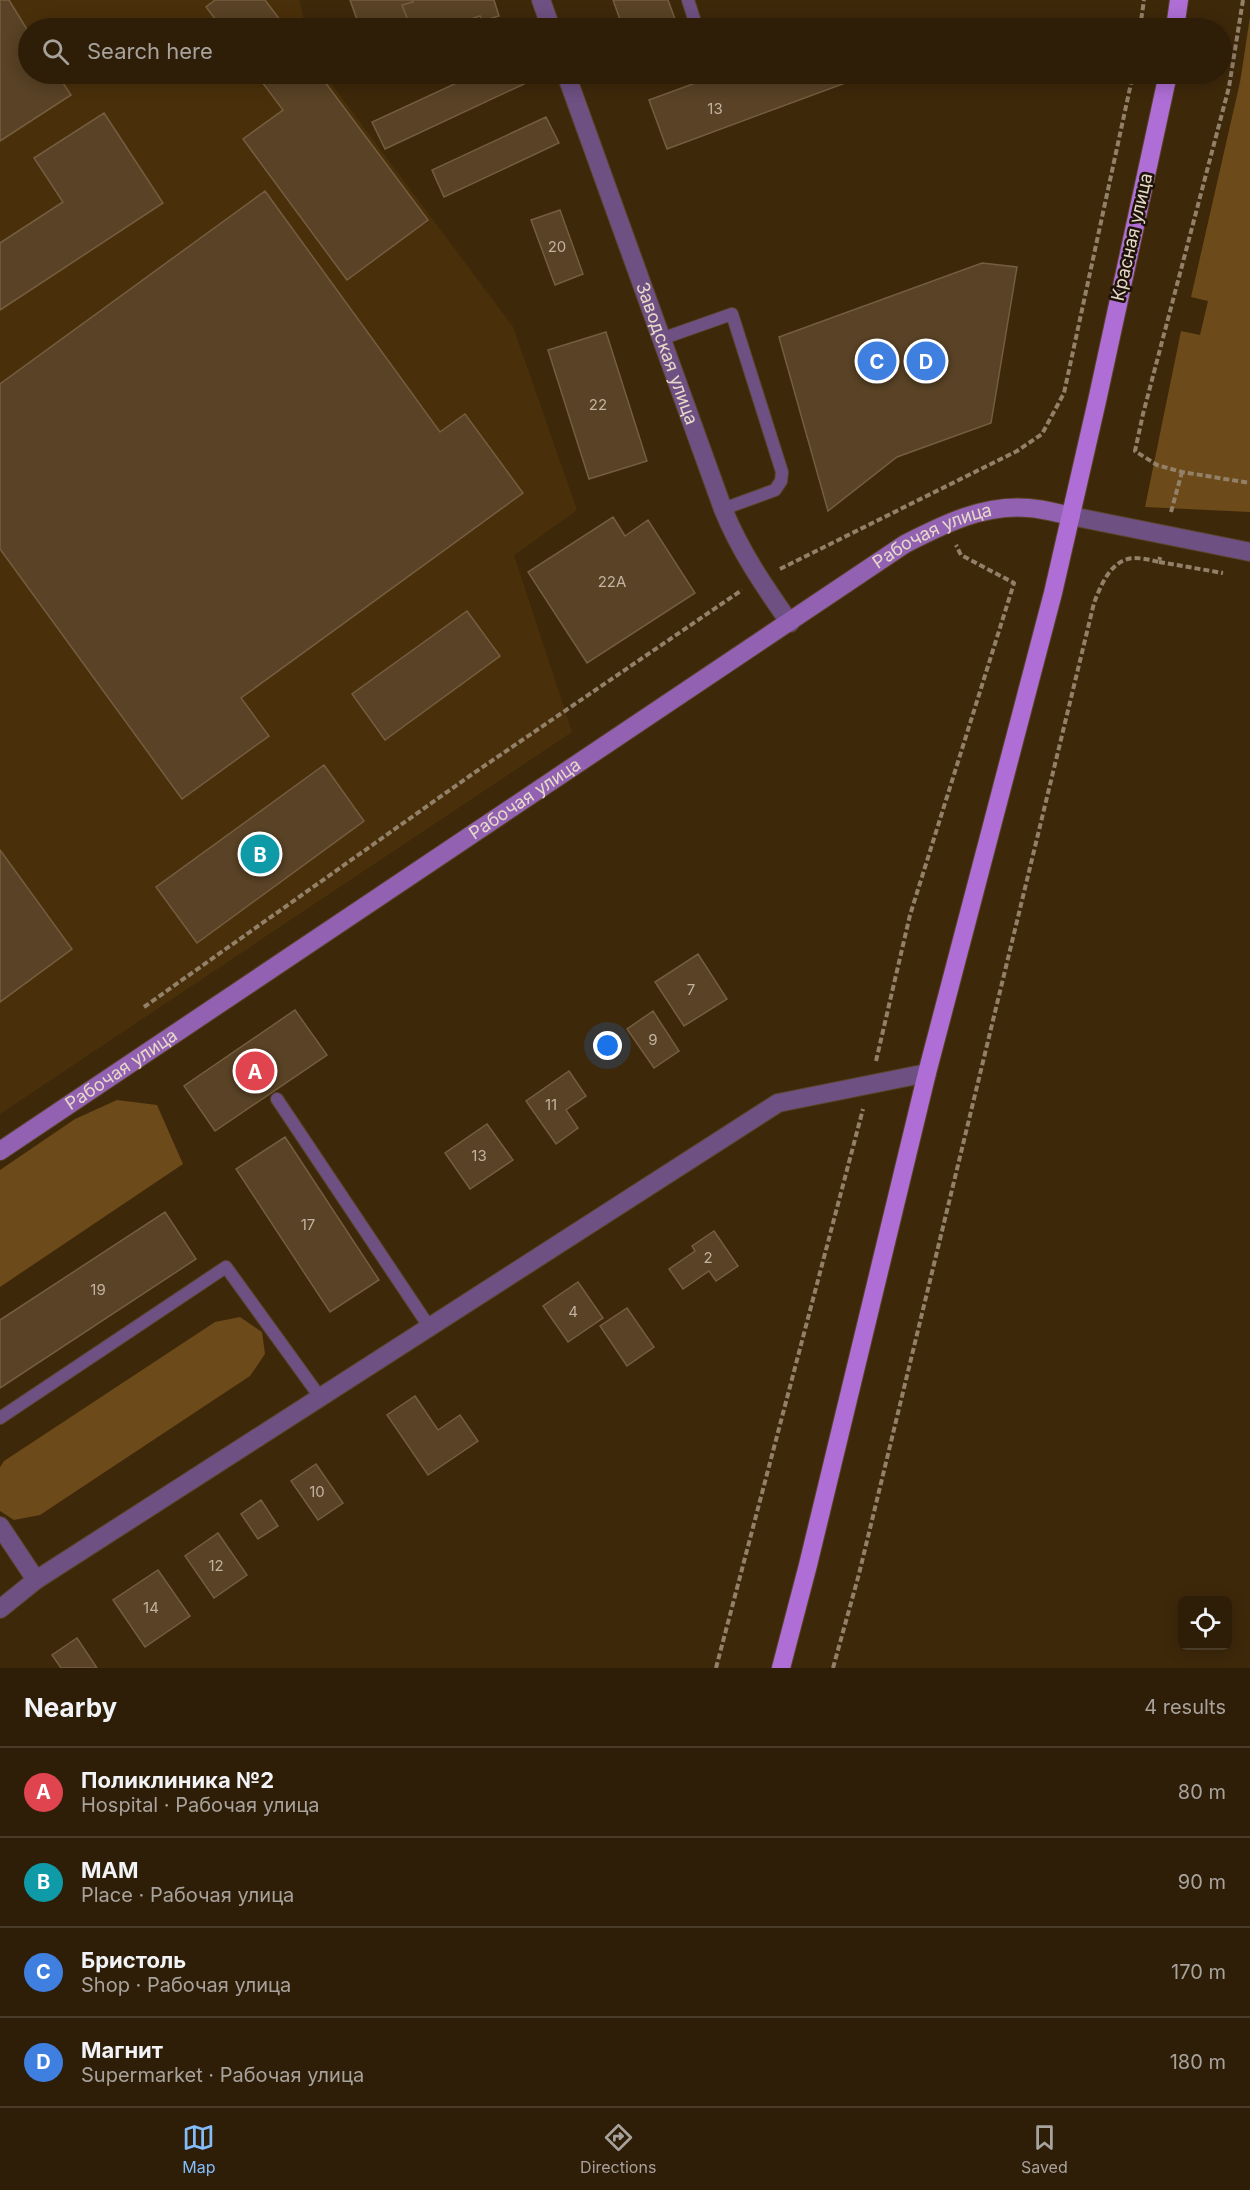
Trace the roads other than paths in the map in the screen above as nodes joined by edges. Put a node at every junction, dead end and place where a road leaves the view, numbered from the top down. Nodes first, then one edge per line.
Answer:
1 (541, 0) edge
2 (688, 0) edge
3 (1179, 0) edge
4 (547, 18) edge
5 (694, 18) edge
6 (1176, 18) edge
7 (570, 84) edge
8 (1166, 84) edge
9 (661, 339) junction
10 (723, 509) junction
11 (1071, 516) junction
12 (1250, 552) edge
13 (790, 623) junction
14 (927, 1072) junction
15 (277, 1099) dead end
16 (0, 1151) edge
17 (430, 1328) junction
18 (320, 1397) junction
19 (0, 1418) edge
20 (0, 1526) edge
21 (36, 1580) junction
22 (0, 1609) edge
23 (781, 1668) edge

1 - 4 street
2 - 5 lane
3 - 6 main road
7 - 9 street, Заводская улица
8 - 11 main road, Красная улица
9 - 10 street, Заводская улица
9 - 10 lane
10 - 13 street, Заводская улица
11 - 12 street
11 - 13 street, Рабочая улица
11 - 14 main road, Красная улица
13 - 16 street, Рабочая улица
14 - 17 street
14 - 23 main road, Красная улица
15 - 17 lane
17 - 18 street
18 - 19 lane
18 - 21 street
20 - 21 street
21 - 22 street

